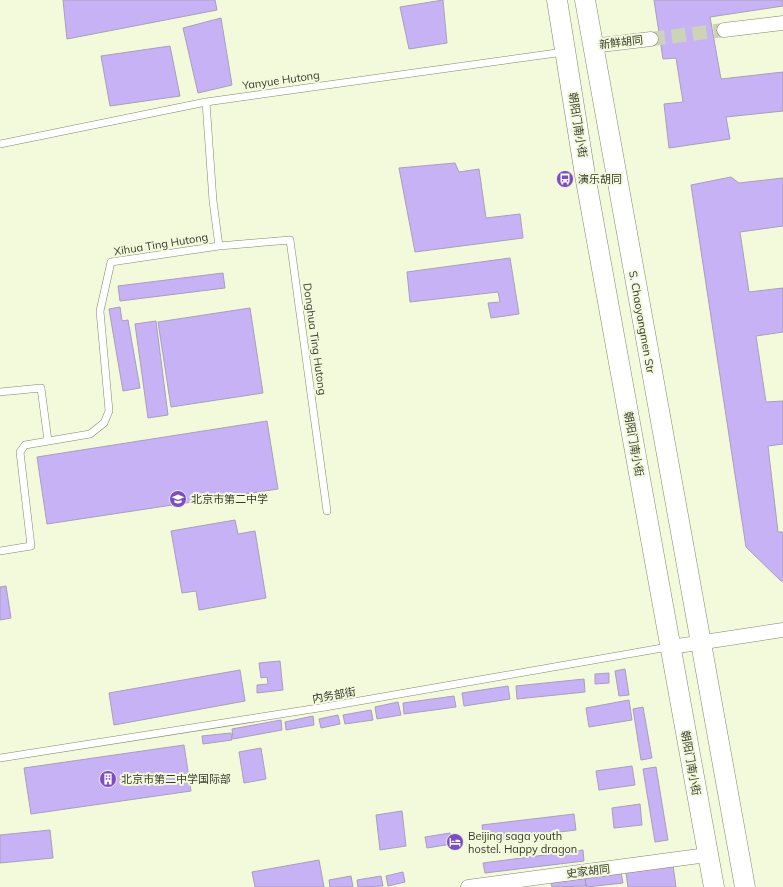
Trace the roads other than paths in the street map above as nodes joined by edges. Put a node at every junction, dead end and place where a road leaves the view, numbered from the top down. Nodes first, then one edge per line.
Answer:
1 (557, 0) edge
2 (585, 0) edge
3 (783, 23) edge
4 (724, 30) tunnel mouth
5 (651, 39) tunnel mouth
6 (592, 46) junction
7 (566, 52) junction
8 (206, 102) junction
9 (0, 144) edge
10 (219, 246) junction
11 (0, 392) edge
12 (48, 441) junction
13 (327, 511) dead end
14 (0, 550) edge
15 (783, 630) edge
16 (700, 643) junction
17 (671, 647) junction
18 (0, 758) edge
19 (707, 855) junction
20 (492, 885) edge
21 (468, 887) edge
22 (714, 887) edge
23 (745, 887) edge

1 - 7 main road, 朝阳门南小街
2 - 6 main road, S. Chaoyangmen Str
3 - 4 street
5 - 6 street, 新鲜胡同
6 - 16 main road, S. Chaoyangmen Str
7 - 8 lane, Yanyue Hutong
7 - 17 main road, 朝阳门南小街
8 - 9 lane, Yanyue Hutong
8 - 10 lane, Xihua Ting Hutong
10 - 12 lane, Xihua Ting Hutong
10 - 13 lane, Donghua Ting Hutong
11 - 12 lane
12 - 14 lane, Xihua Ting Hutong
15 - 16 street
16 - 17 street
16 - 23 main road
17 - 18 lane, 内务部街
17 - 19 main road, 朝阳门南小街
19 - 20 street, 史家胡同
19 - 22 main road, 朝阳门南小街
20 - 21 street, 史家胡同

